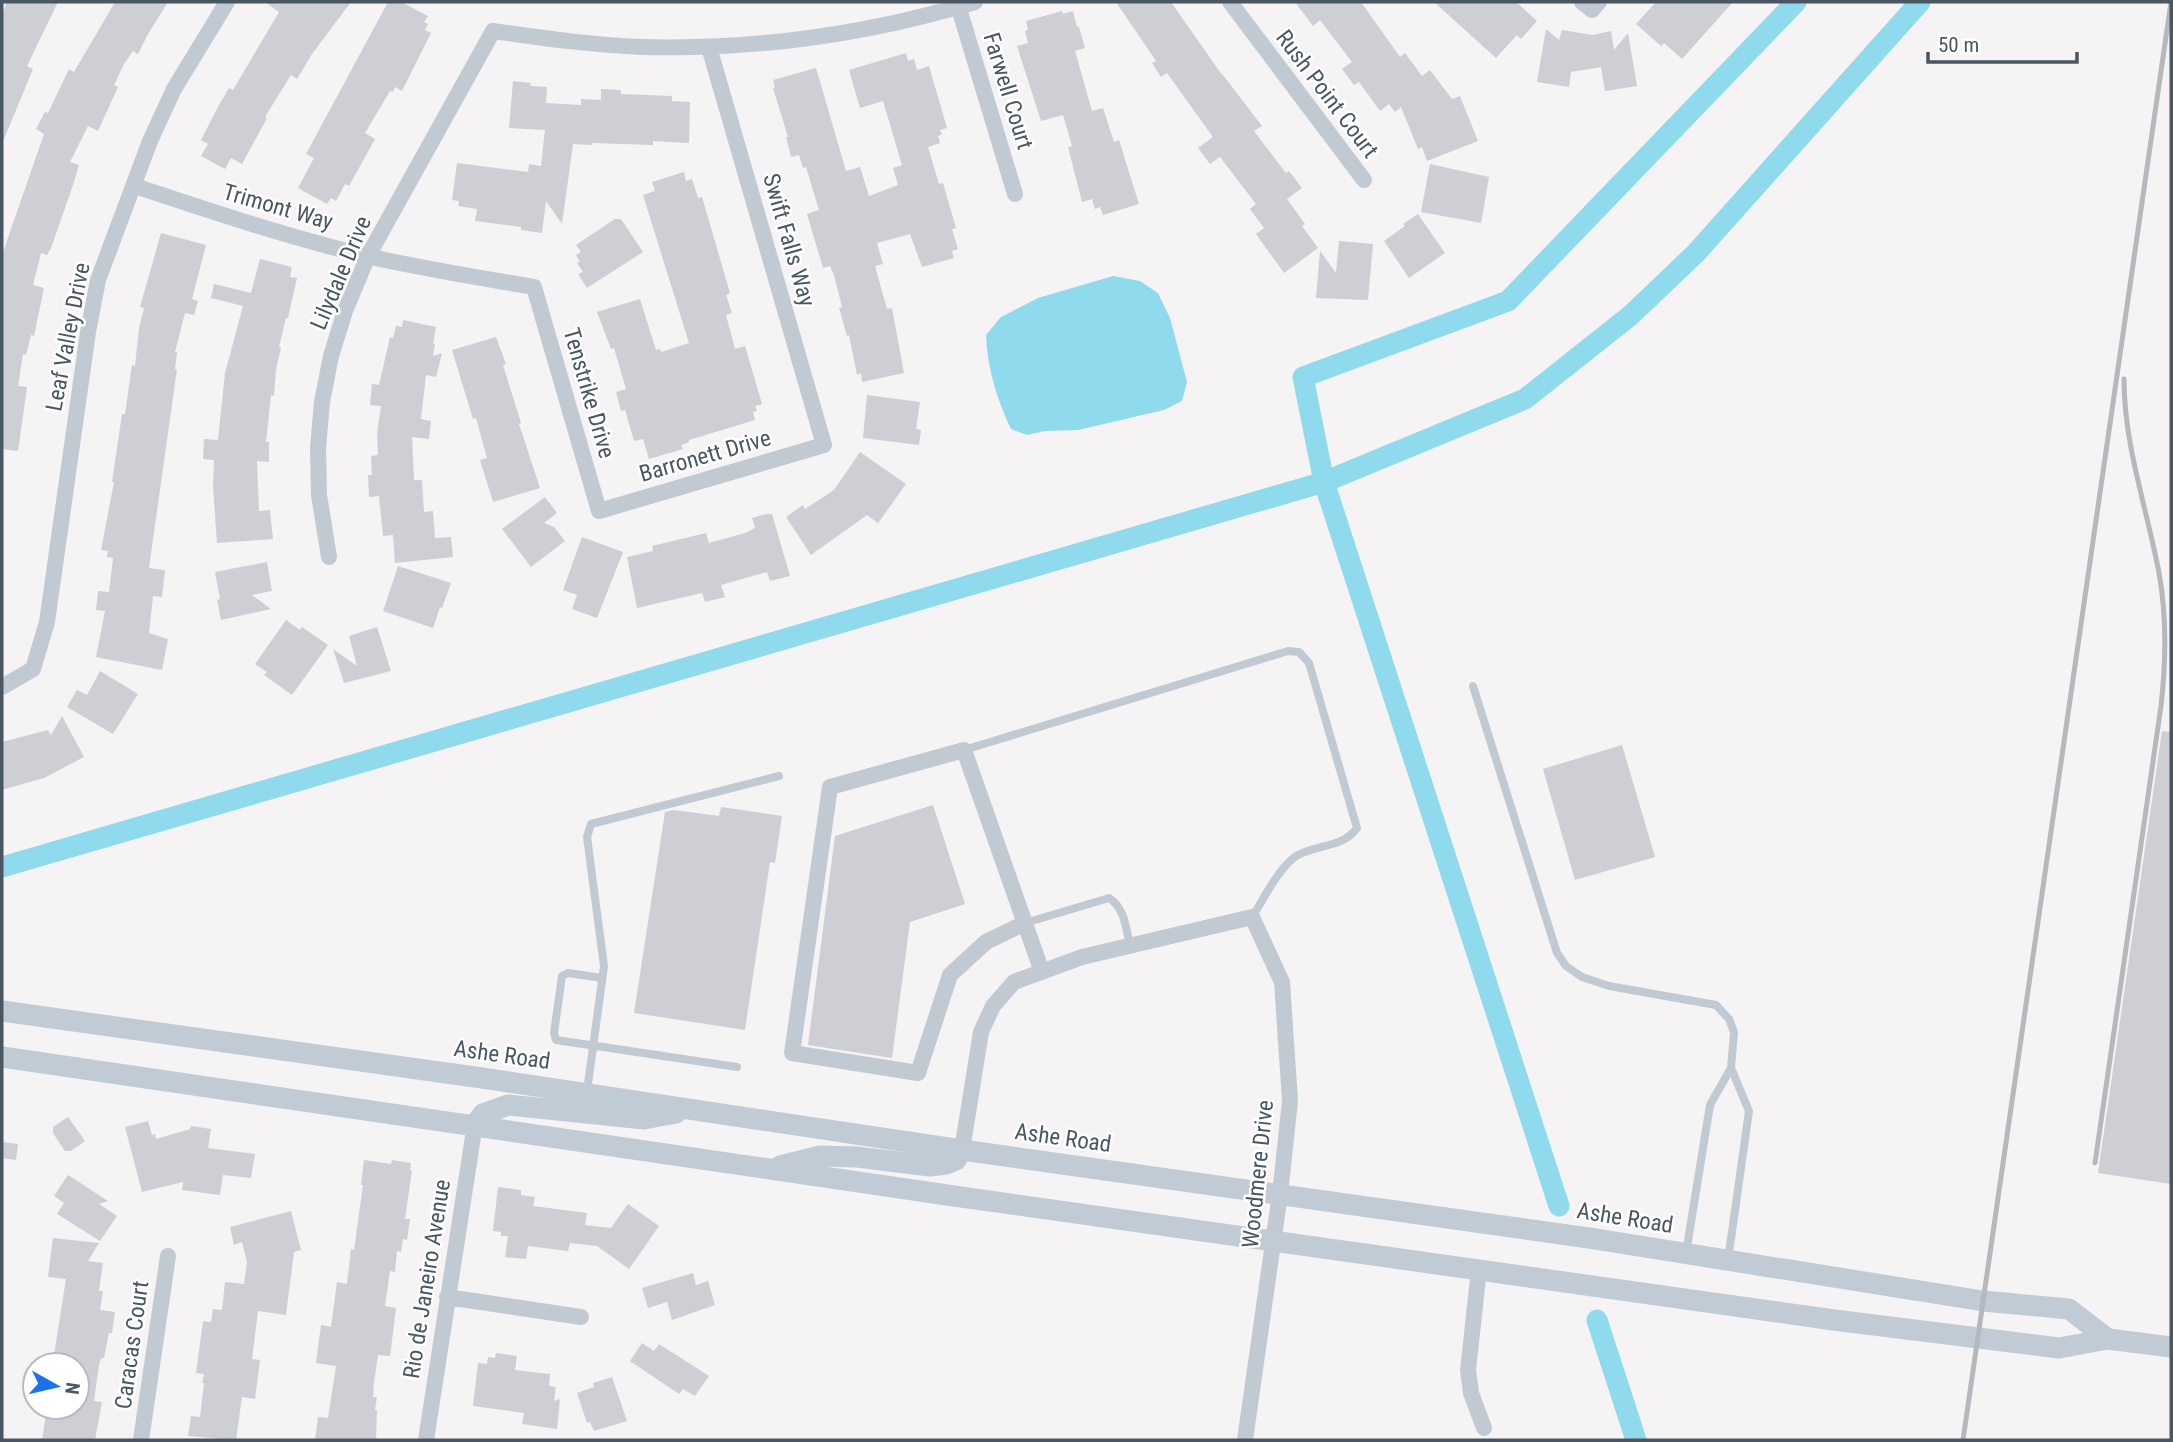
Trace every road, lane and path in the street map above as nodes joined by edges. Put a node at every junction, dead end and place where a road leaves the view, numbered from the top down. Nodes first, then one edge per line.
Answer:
1 (227, 2) edge
2 (975, 2) edge
3 (1230, 2) edge
4 (958, 4) edge
5 (709, 47) junction
6 (1364, 180) dead end
7 (135, 186) junction
8 (1015, 194) dead end
9 (368, 256) junction
10 (534, 287) joint
11 (824, 445) joint
12 (599, 511) joint
13 (329, 557) dead end
14 (1473, 686) dead end
15 (2, 687) edge
16 (964, 750) junction
17 (779, 776) dead end
18 (1252, 917) junction
19 (1025, 923) junction
20 (1130, 946) junction
21 (1042, 972) junction
22 (602, 978) junction
23 (2, 1011) edge
24 (593, 1046) junction
25 (2, 1057) edge
26 (737, 1067) dead end
27 (1731, 1068) junction
28 (586, 1094) junction
29 (691, 1110) junction
30 (475, 1124) junction
31 (962, 1150) junction
32 (771, 1168) junction
33 (1280, 1194) junction
34 (1274, 1240) junction
35 (1685, 1254) junction
36 (168, 1256) dead end
37 (1728, 1261) junction
38 (1479, 1269) junction
39 (447, 1297) junction
40 (581, 1317) dead end
41 (2108, 1339) junction
42 (2171, 1348) edge
43 (1483, 1428) dead end
44 (141, 1440) edge
45 (426, 1440) edge
46 (1245, 1440) edge

1 - 7 street, Leaf Valley Drive
2 - 4 street
3 - 6 street, Rush Point Court
4 - 5 street
4 - 8 street, Farwell Court
5 - 9 street, Lilydale Drive
5 - 11 street, Swift Falls Way
7 - 9 street, Trimont Way
7 - 15 street, Leaf Valley Drive
9 - 10 street, Trimont Way
9 - 13 street, Lilydale Drive
10 - 12 street, Tenstrike Drive
11 - 12 street, Barronett Drive
14 - 27 lane
16 - 18 lane
16 - 19 street
16 - 19 street
17 - 22 lane
18 - 20 street
18 - 33 street, Woodmere Drive
19 - 20 lane
19 - 21 street
20 - 21 street
21 - 31 street
22 - 24 lane
22 - 24 lane
23 - 28 street, Ashe Road
24 - 26 lane
24 - 28 lane
25 - 30 street, Ashe Road
27 - 35 lane
27 - 37 lane
28 - 29 street, Ashe Road
29 - 30 street
29 - 31 street, Ashe Road
30 - 32 street, Ashe Road
30 - 39 street, Rio de Janeiro Avenue
31 - 32 street
31 - 33 street, Ashe Road
32 - 34 street, Ashe Road
33 - 34 street, Woodmere Drive
33 - 35 street, Ashe Road
34 - 38 street, Ashe Road
34 - 46 street, Woodmere Drive
35 - 37 street, Ashe Road
36 - 44 street, Caracas Court
37 - 41 street, Ashe Road
38 - 41 street, Ashe Road
38 - 43 street
39 - 40 street
39 - 45 street, Rio de Janeiro Avenue
41 - 42 street, Ashe Road

